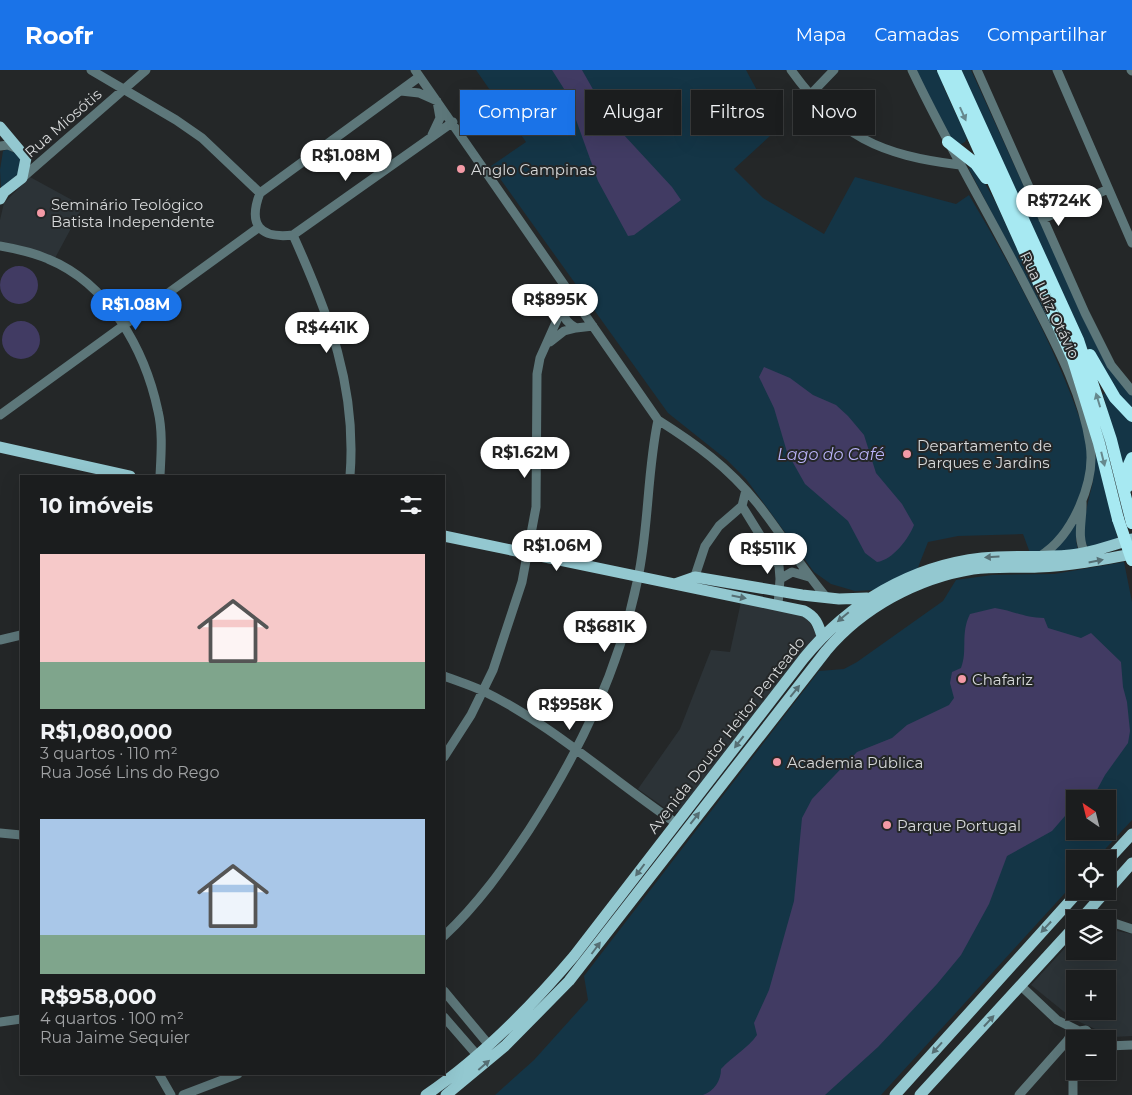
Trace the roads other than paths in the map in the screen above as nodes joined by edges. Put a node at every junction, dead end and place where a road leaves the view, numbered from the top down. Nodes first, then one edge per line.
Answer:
1 (91, 70) edge
2 (146, 70) edge
3 (790, 70) edge
4 (834, 70) edge
5 (912, 70) edge
6 (943, 70) edge
7 (955, 70) edge
8 (977, 70) edge
9 (1057, 70) edge
10 (417, 73) edge
11 (125, 89) junction
12 (805, 90) edge
13 (815, 90) edge
14 (401, 91) junction
15 (438, 101) junction
16 (453, 122) junction
17 (0, 128) edge
18 (432, 135) junction
19 (857, 135) edge
20 (948, 142) junction
21 (0, 146) edge
22 (22, 154) junction
23 (40, 162) junction
24 (960, 165) junction
25 (22, 178) junction
26 (1108, 189) junction
27 (260, 193) junction
28 (2, 194) edge
29 (1002, 202) junction
30 (1043, 219) junction
31 (258, 228) junction
32 (293, 235) junction
33 (1132, 243) edge
34 (0, 246) edge
35 (566, 288) junction
36 (561, 311) junction
37 (124, 325) junction
38 (593, 326) junction
39 (576, 328) junction
40 (1078, 340) junction
41 (546, 346) junction
42 (1132, 391) edge
43 (0, 415) edge
44 (1132, 416) edge
45 (658, 420) junction
46 (0, 447) edge
47 (1132, 458) edge
48 (126, 475) edge
49 (160, 475) edge
50 (350, 475) edge
51 (746, 490) junction
52 (1082, 501) junction
53 (742, 506) junction
54 (1127, 517) edge
55 (445, 536) edge
56 (1132, 539) edge
57 (527, 552) junction
58 (1085, 553) junction
59 (1132, 554) edge
60 (1040, 556) junction
61 (1132, 560) edge
62 (638, 576) junction
63 (809, 577) junction
64 (780, 579) junction
65 (693, 582) junction
66 (911, 583) junction
67 (780, 591) junction
68 (828, 598) junction
69 (870, 598) junction
70 (778, 605) junction
71 (20, 635) edge
72 (822, 636) junction
73 (0, 640) edge
74 (445, 676) edge
75 (483, 692) junction
76 (760, 714) junction
77 (771, 721) junction
78 (577, 750) junction
79 (445, 755) edge
80 (676, 823) junction
81 (0, 833) edge
82 (1132, 834) edge
83 (20, 835) edge
84 (1132, 839) edge
85 (1116, 851) edge
86 (1132, 862) edge
87 (1116, 880) edge
88 (1071, 900) edge
89 (1098, 900) edge
90 (1090, 909) edge
91 (1116, 924) edge
92 (1132, 929) edge
93 (445, 935) edge
94 (1066, 936) edge
95 (1021, 986) junction
96 (445, 993) edge
97 (445, 1018) edge
98 (20, 1019) edge
99 (1057, 1020) junction
100 (0, 1022) edge
101 (1077, 1030) edge
102 (1066, 1036) edge
103 (1066, 1042) edge
104 (489, 1045) junction
105 (1116, 1045) edge
106 (1132, 1045) edge
107 (477, 1055) junction
108 (1066, 1055) edge
109 (1053, 1056) junction
110 (161, 1075) edge
111 (235, 1075) edge
112 (1074, 1080) edge
113 (171, 1095) edge
114 (183, 1095) edge
115 (426, 1095) edge
116 (446, 1095) edge
117 (895, 1095) edge
118 (920, 1095) edge
119 (1019, 1095) edge
120 (1073, 1095) edge

1 - 11 street
2 - 11 street, Rua Miosótis
3 - 12 street
4 - 13 street
5 - 20 street, Rua Luíz Otávio
6 -> 29 highway
7 - 40 highway
8 - 30 street
9 - 26 street
10 - 14 street
10 - 15 street
11 - 23 street, Rua Miosótis
11 - 27 street
14 - 15 street
14 - 27 street
15 - 16 street
15 - 18 street
16 - 18 street
16 - 35 street
17 - 22 main road
18 - 32 street
19 - 24 street
20 - 24 street, Rua Luíz Otávio
20 - 29 highway
21 - 22 street
22 - 23 street
22 - 25 main road
23 - 25 street, Rua Miosótis
24 - 52 street, Rua Luíz Otávio
25 - 28 main road, Rua Miosótis
26 - 30 street
26 - 33 street
27 - 31 street
29 -> 54 highway
30 - 42 street
31 - 32 street
31 - 37 street
32 - 50 street
34 - 37 street
35 - 36 street
35 - 38 street
36 - 39 street
36 - 41 street
37 - 43 street
37 - 49 street
38 - 39 street
38 - 45 street
39 - 41 street
40 - 44 highway
54 -> 40 highway
41 - 57 street
45 - 51 street
45 - 62 street
46 - 48 main road
47 - 54 highway
51 - 53 street
51 - 63 street
52 - 58 street
52 - 60 street, Rua Luíz Otávio
53 - 64 street
53 - 65 street
54 - 61 highway, bridge
55 - 57 main road
56 - 58 main road, Avenida Doutor Heitor Penteado
57 - 62 main road
57 - 75 street
58 - 60 main road, Avenida Doutor Heitor Penteado
66 -> 59 main road, Avenida Doutor Heitor Penteado
60 -> 66 main road, Avenida Doutor Heitor Penteado
62 - 65 main road
62 - 78 street
63 - 64 street
63 - 68 street
64 - 67 street
65 - 67 main road
65 -> 70 main road
66 - 69 main road, Avenida Doutor Heitor Penteado
77 -> 66 main road, Avenida Doutor Heitor Penteado
67 - 68 main road
67 - 70 street
68 - 69 main road
69 -> 72 main road, Avenida Doutor Heitor Penteado
70 - 72 main road
71 - 73 street
72 - 76 main road, Avenida Doutor Heitor Penteado
74 - 75 street
75 - 78 street
75 - 79 street
76 - 77 main road
76 -> 80 main road, Avenida Doutor Heitor Penteado
116 -> 77 main road, Avenida Doutor Heitor Penteado
78 - 80 street
78 - 93 street
80 -> 104 main road, Avenida Doutor Heitor Penteado
81 - 83 street
82 - 85 main road
84 - 86 main road
86 - 87 main road
88 -> 117 main road
89 - 90 main road
91 - 92 street
94 - 95 main road
95 - 99 street
118 -> 95 main road
96 - 104 street
97 - 107 street
98 - 100 street
99 - 101 street
99 - 102 street
103 - 109 street
104 - 107 main road, Avenida Doutor Heitor Penteado
105 - 106 street
107 - 115 main road, Avenida Doutor Heitor Penteado
108 - 109 street
109 - 119 street
110 - 113 street
111 - 114 street
112 - 120 street

